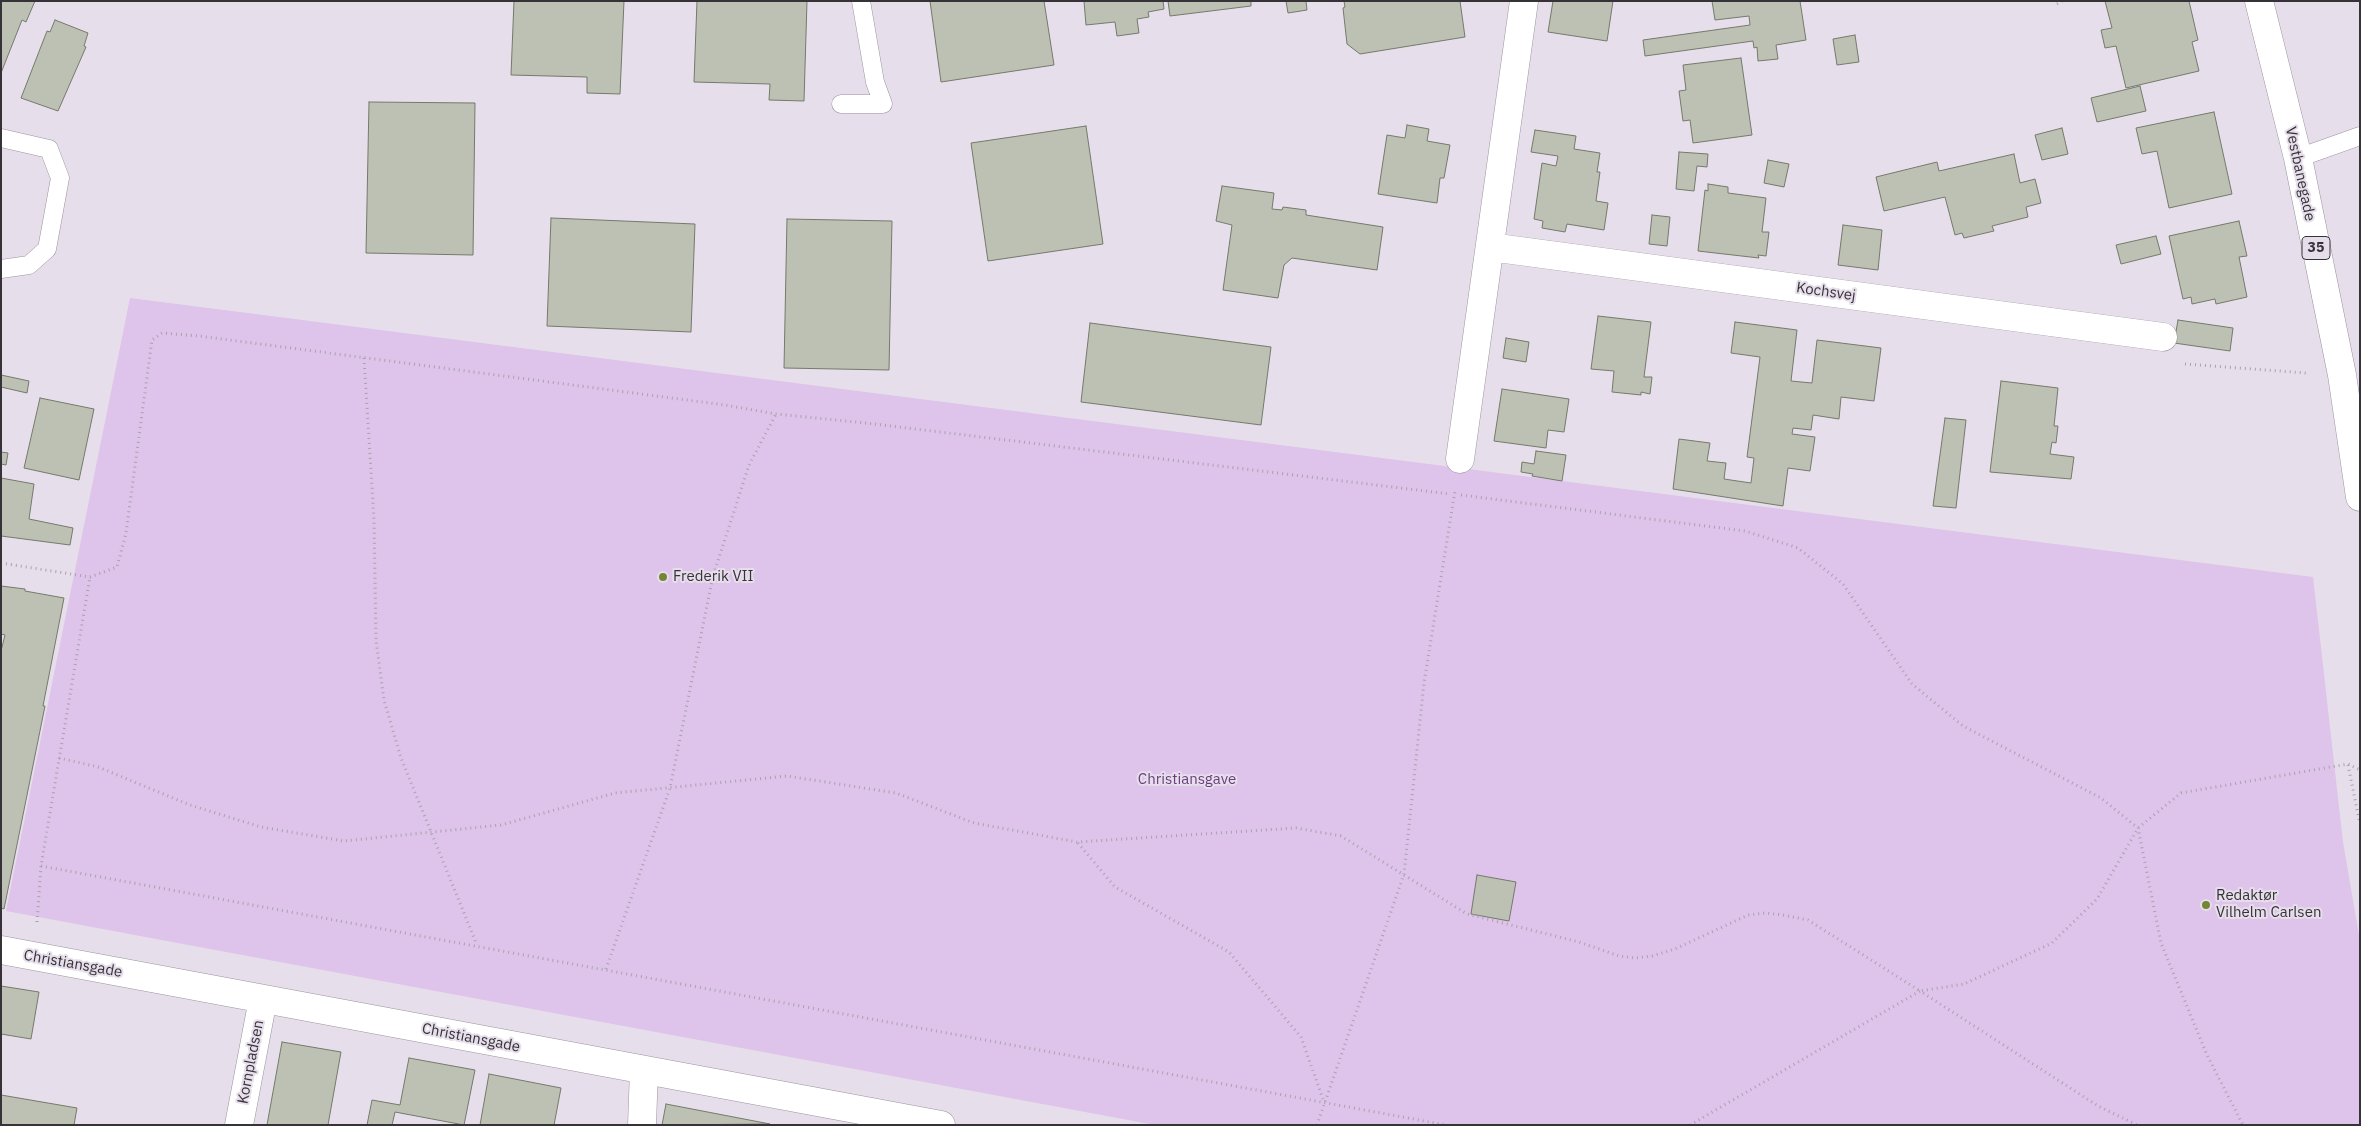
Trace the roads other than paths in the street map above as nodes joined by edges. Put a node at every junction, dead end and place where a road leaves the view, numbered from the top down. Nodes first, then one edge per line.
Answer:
1 (861, 1) edge
2 (1524, 1) edge
3 (2259, 1) edge
4 (841, 104) dead end
5 (2360, 136) edge
6 (1, 138) edge
7 (2298, 158) junction
8 (1490, 247) junction
9 (1, 269) edge
10 (2163, 337) road end
11 (1460, 459) dead end
12 (2360, 496) edge
13 (1, 950) edge
14 (263, 999) junction
15 (644, 1070) junction
16 (239, 1125) edge
17 (642, 1125) edge
18 (940, 1125) edge

1 - 4 lane
2 - 8 street
3 - 7 street, Vestbanegade / 35
5 - 7 lane
6 - 9 lane
7 - 12 street, Vestbanegade / 35
8 - 10 street, Kochsvej
8 - 11 street
13 - 14 street, Christiansgade
14 - 15 street, Christiansgade
14 - 16 street, Kornpladsen
15 - 17 street
15 - 18 street, Christiansgade

